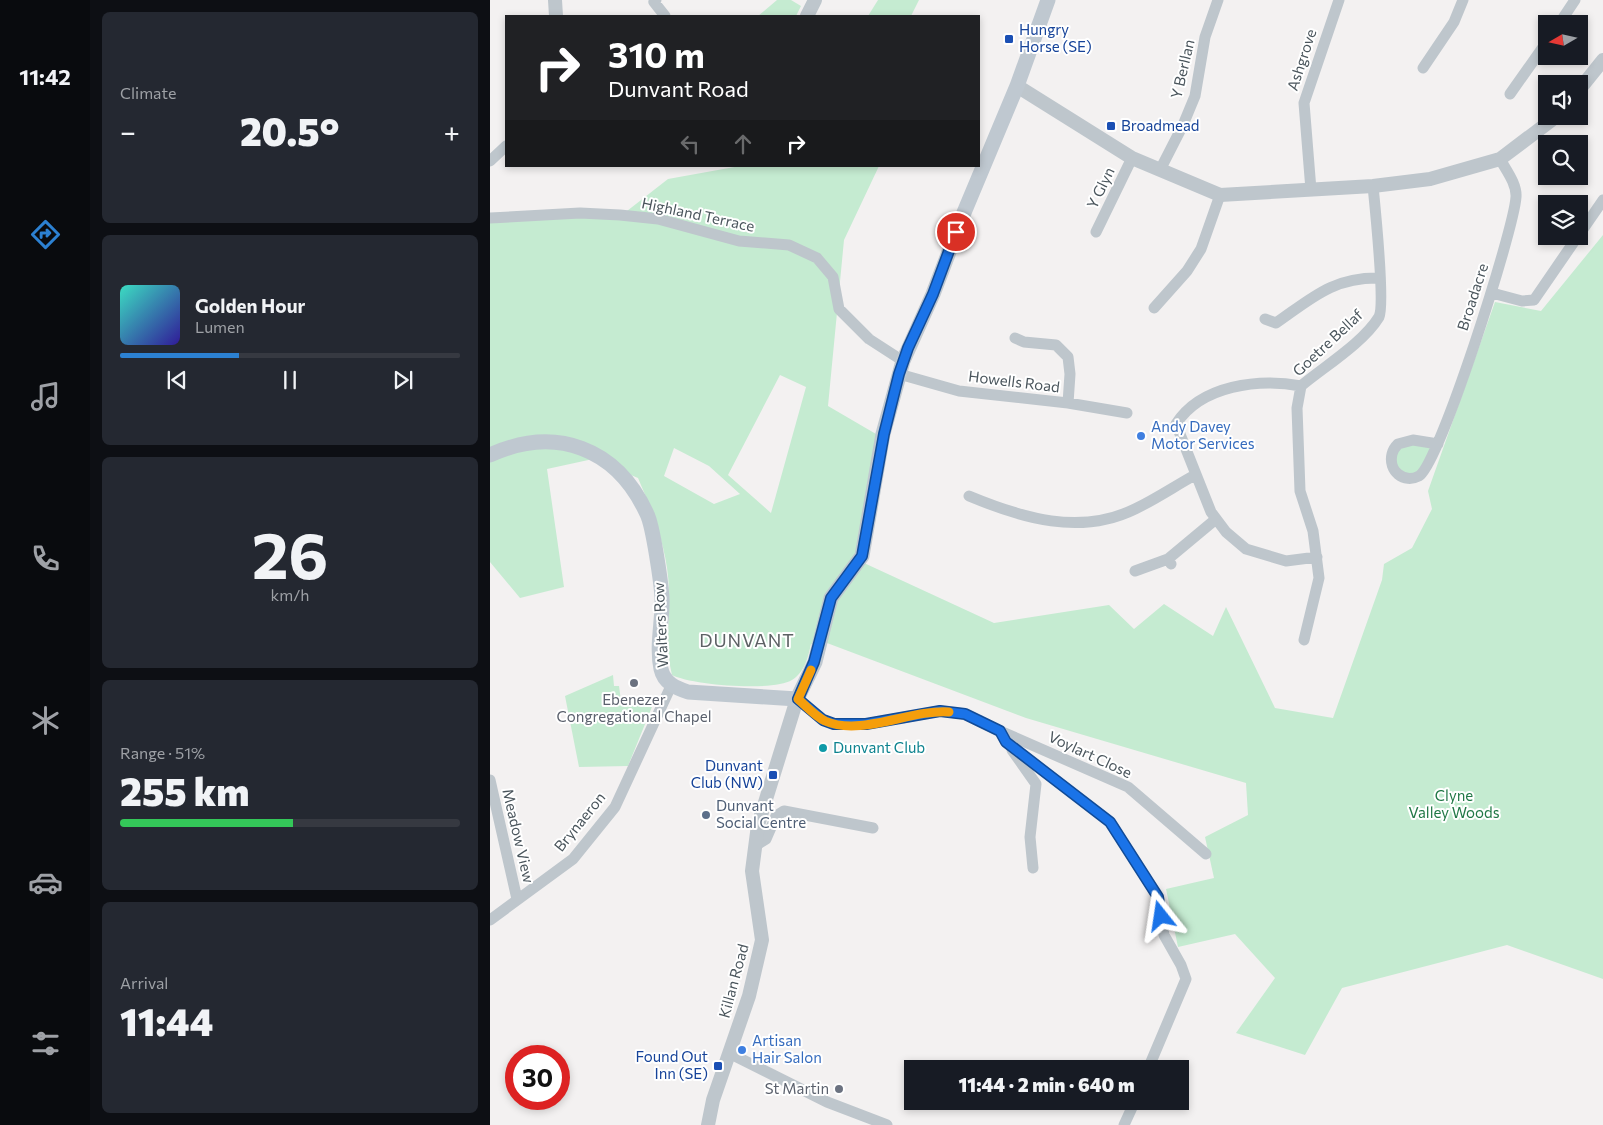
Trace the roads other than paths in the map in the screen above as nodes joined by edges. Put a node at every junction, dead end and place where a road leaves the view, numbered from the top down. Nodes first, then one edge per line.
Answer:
1 (556, 0) edge
2 (815, 0) edge
3 (1048, 0) edge
4 (1218, 0) edge
5 (1339, 0) edge
6 (1463, 0) edge
7 (1575, 0) edge
8 (654, 1) edge
9 (556, 15) edge
10 (664, 15) edge
11 (808, 15) edge
12 (1565, 15) edge
13 (1538, 51) edge
14 (1603, 60) edge
15 (1423, 68) dead end
16 (1588, 79) edge
17 (1017, 86) junction
18 (1510, 94) dead end
19 (1545, 125) edge
20 (505, 147) edge
21 (1132, 158) junction
22 (1500, 159) junction
23 (490, 161) edge
24 (1160, 170) junction
25 (1373, 186) junction
26 (1311, 190) junction
27 (1220, 195) junction
28 (1603, 200) edge
29 (1588, 212) edge
30 (490, 218) edge
31 (1096, 232) dead end
32 (1571, 245) edge
33 (1380, 278) junction
34 (1492, 293) junction
35 (1155, 308) dead end
36 (1265, 319) dead end
37 (1024, 354) dead end
38 (901, 368) junction
39 (1301, 386) junction
40 (1068, 403) junction
41 (1127, 414) dead end
42 (1438, 444) dead end
43 (490, 455) edge
44 (1195, 475) junction
45 (969, 496) dead end
46 (1216, 519) junction
47 (1317, 557) junction
48 (1135, 571) dead end
49 (1303, 641) dead end
50 (671, 686) junction
51 (798, 699) junction
52 (1003, 736) junction
53 (490, 780) edge
54 (873, 828) dead end
55 (755, 846) junction
56 (1206, 854) dead end
57 (1033, 868) dead end
58 (517, 899) junction
59 (490, 920) edge
60 (729, 1053) junction
61 (1152, 1060) edge
62 (1131, 1110) edge
63 (708, 1125) edge
64 (887, 1125) edge
65 (1124, 1125) edge

1 - 9 street
2 - 11 street
3 - 17 main road
4 - 24 street, Y Berllan
5 - 26 street, Ashgrove
6 - 15 street
7 - 12 street
8 - 10 street
13 - 18 street
14 - 16 street
17 - 21 street
17 - 38 main road
19 - 22 street
20 - 23 street
21 - 24 street
21 - 31 street, Y Glyn
22 - 25 street
22 - 34 street, Broadacre
24 - 27 street
25 - 26 street
25 - 33 street, Goetre Bellaf
26 - 27 street
27 - 35 street
28 - 29 street
30 - 38 street, Highland Terrace
32 - 34 street
33 - 36 street
33 - 39 street, Goetre Bellaf
34 - 42 street, Broadacre
37 - 40 street
38 - 40 street, Howells Road
38 - 51 main road
39 - 44 street
39 - 47 street, Goetre Bellaf
40 - 41 street, Howells Road
43 - 50 main road, Walters Row
44 - 45 street
44 - 46 street
46 - 47 street
46 - 48 street
47 - 49 street, Goetre Bellaf
50 - 51 main road
50 - 58 street, Brynaeron
51 - 52 street
51 - 55 street, Killan Road
52 - 56 street, Voylart Close
52 - 57 street
52 - 61 street
53 - 58 street, Meadow View
54 - 55 street
55 - 60 street, Killan Road
58 - 59 street, Brynaeron
60 - 63 street, Killan Road
60 - 64 street
62 - 65 street

